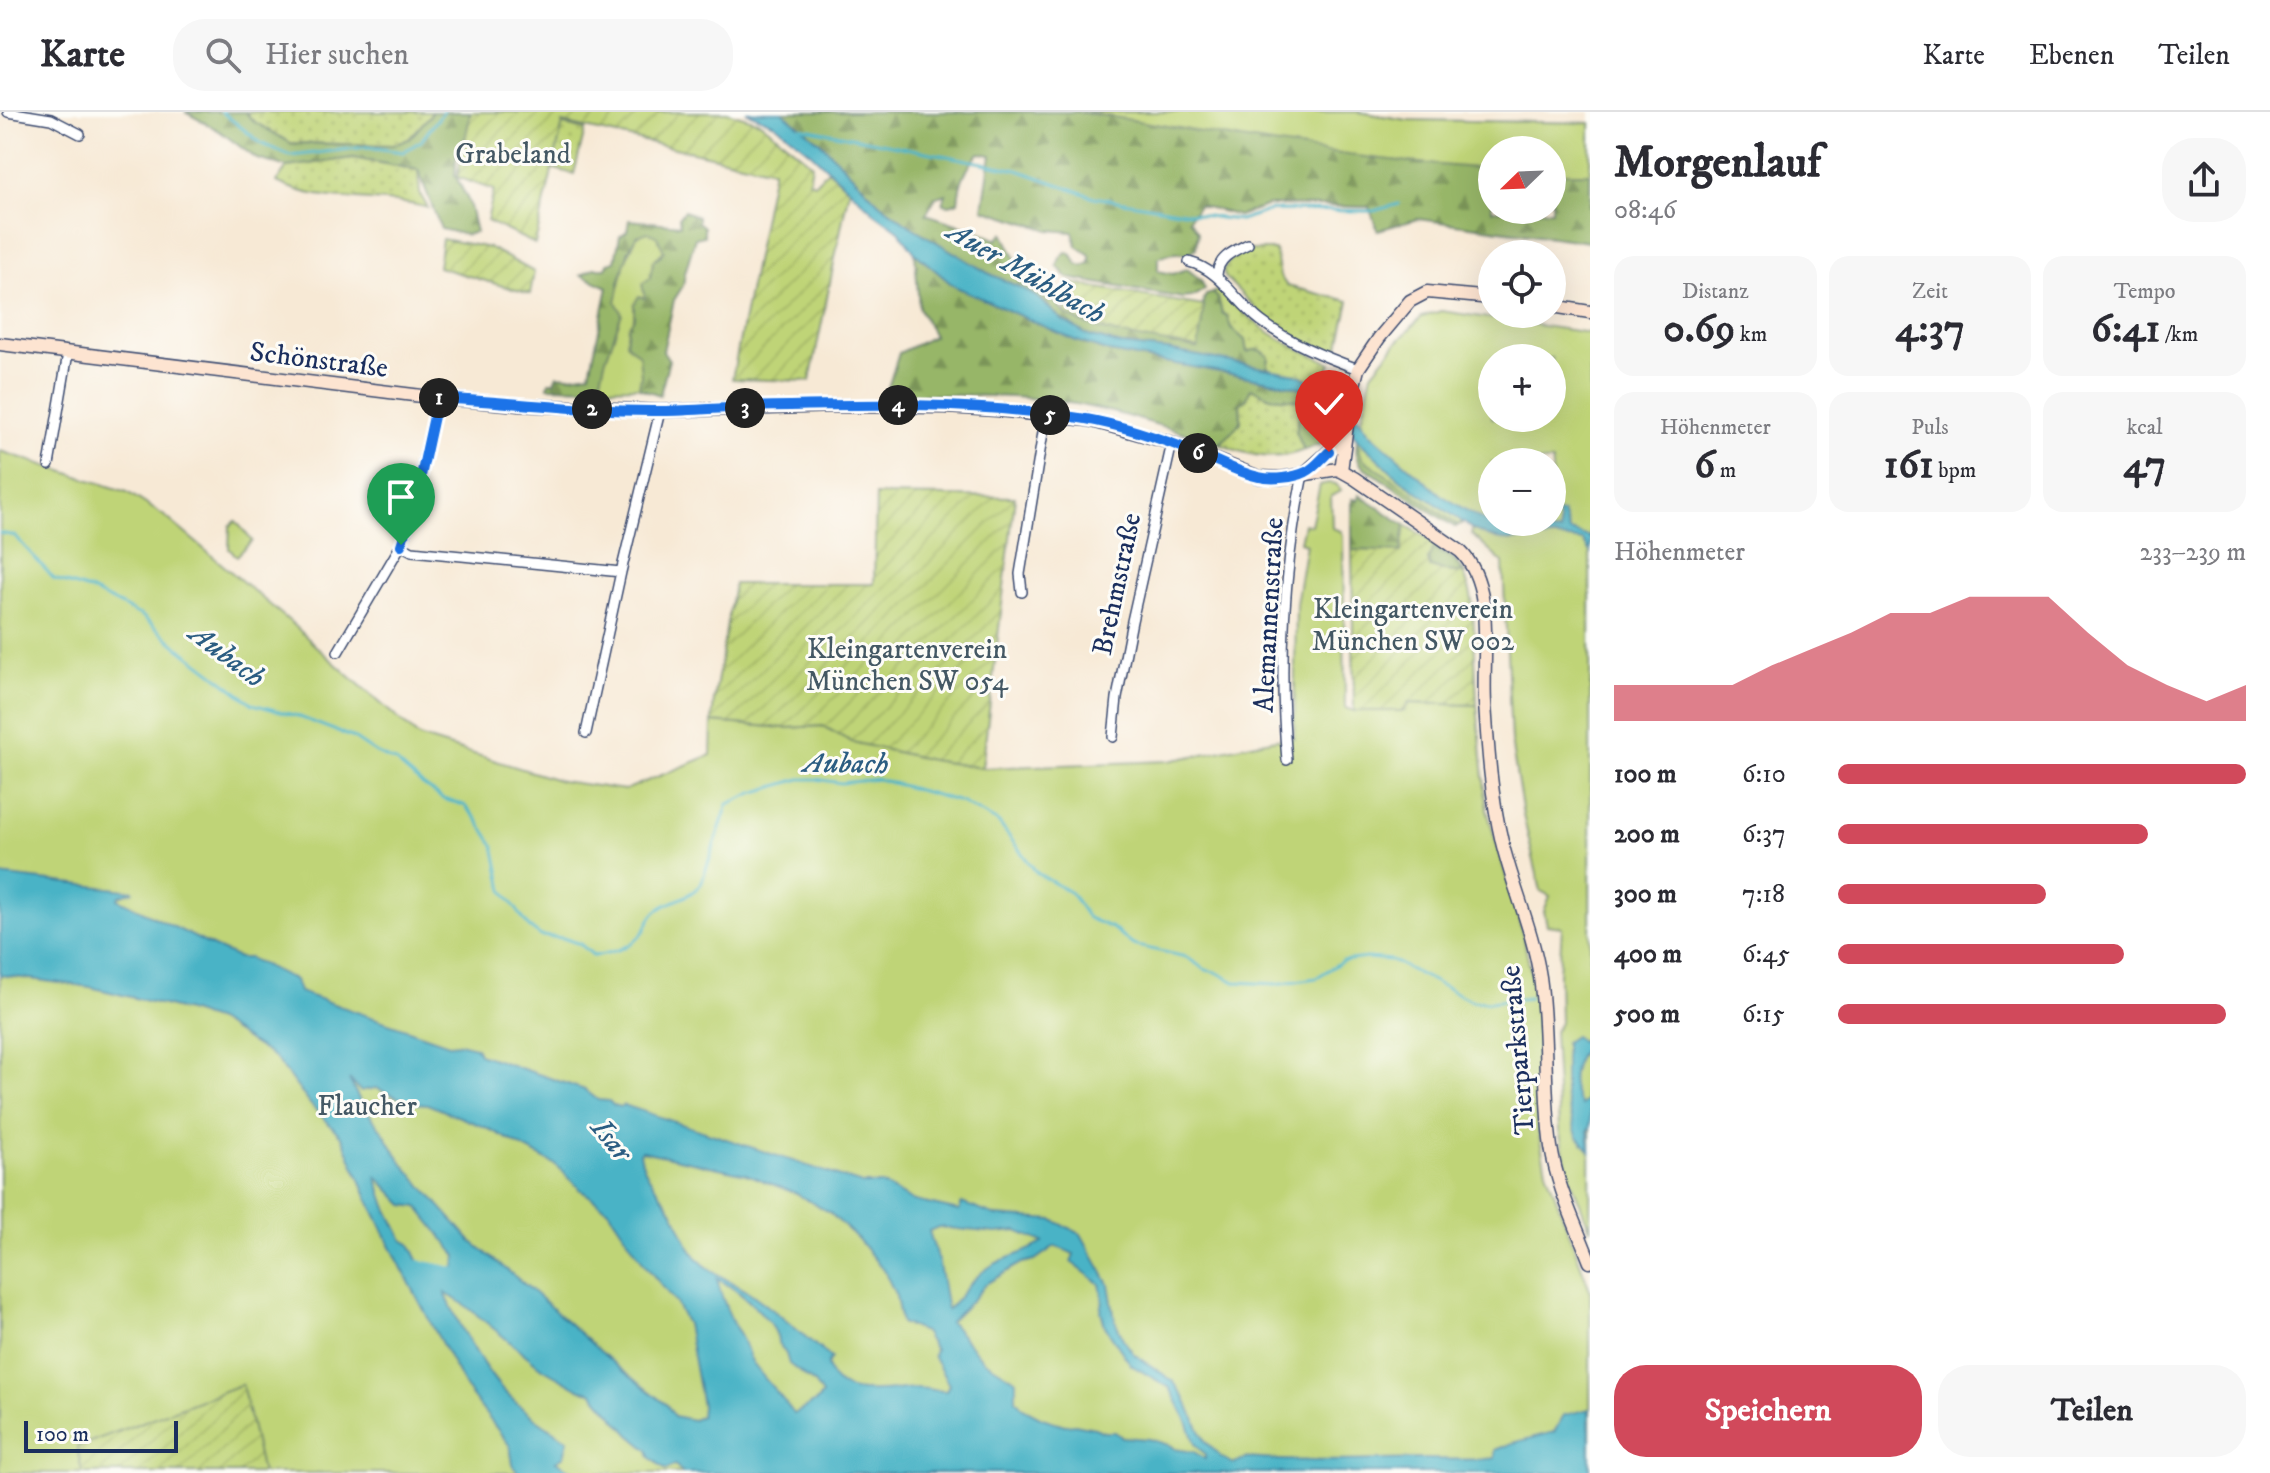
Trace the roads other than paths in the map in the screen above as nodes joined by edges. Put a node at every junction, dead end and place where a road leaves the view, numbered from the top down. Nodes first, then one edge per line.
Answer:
1 (8, 112) edge
2 (80, 134) dead end
3 (1248, 244) dead end
4 (1189, 262) dead end
5 (1217, 275) junction
6 (1478, 297) edge
7 (1566, 308) edge
8 (1590, 312) edge
9 (0, 344) edge
10 (68, 353) junction
11 (1358, 369) junction
12 (438, 398) junction
13 (660, 411) junction
14 (1046, 414) junction
15 (1345, 432) junction
16 (1172, 443) junction
17 (49, 465) dead end
18 (1341, 471) junction
19 (1303, 474) junction
20 (401, 545) junction
21 (621, 572) junction
22 (1022, 592) dead end
23 (338, 652) dead end
24 (586, 733) dead end
25 (1113, 737) dead end
26 (1287, 760) dead end
27 (1590, 1262) edge

1 - 2 street
3 - 5 street
4 - 5 street
5 - 11 street
6 - 11 street
7 - 8 street
9 - 10 street, Schönstraße
10 - 12 street, Schönstraße
10 - 17 street
11 - 15 street
12 - 13 street, Schönstraße
12 - 20 street
13 - 14 street, Schönstraße
13 - 21 street
14 - 16 street, Schönstraße
14 - 22 street
15 - 18 street
15 - 19 street
16 - 19 street, Schönstraße
16 - 25 street, Brehmstraße
18 - 19 street, Schönstraße
18 - 27 street, Tierparkstraße
19 - 26 street, Alemannenstraße
20 - 21 street
20 - 23 street
21 - 24 street

